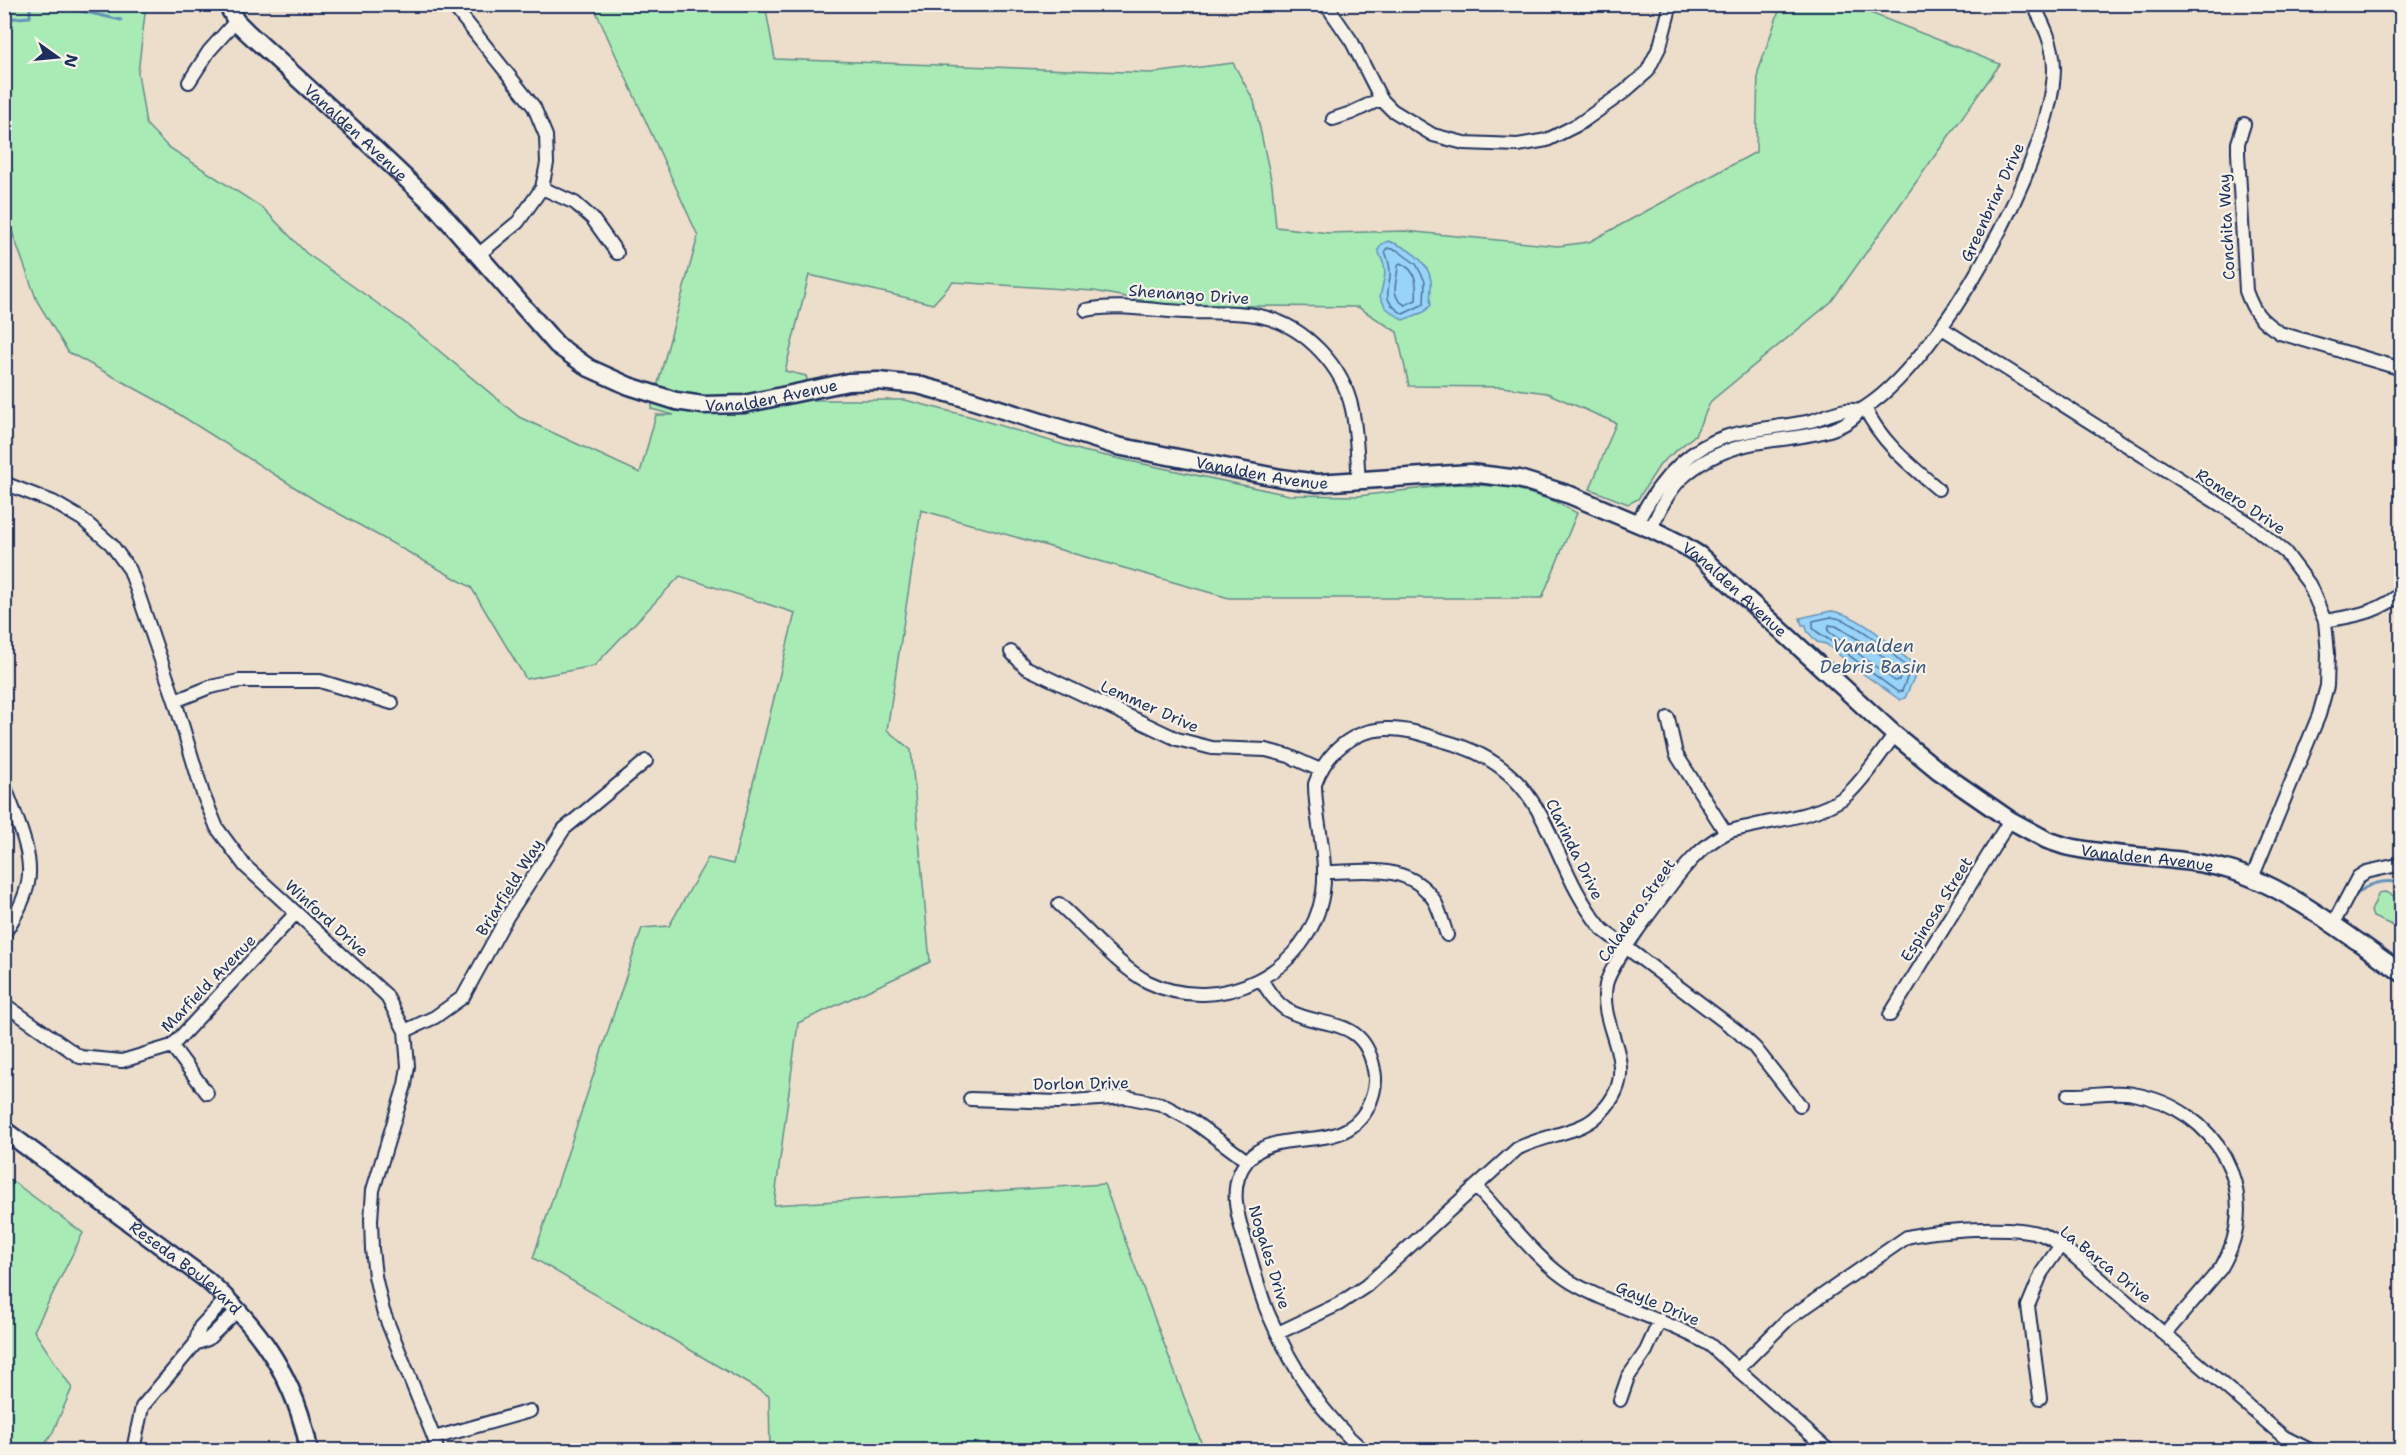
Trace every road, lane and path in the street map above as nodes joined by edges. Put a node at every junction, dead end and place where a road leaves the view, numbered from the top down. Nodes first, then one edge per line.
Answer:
1 (227, 4) edge
2 (452, 4) edge
3 (1671, 4) edge
4 (2033, 4) edge
5 (1329, 6) edge
6 (236, 21) junction
7 (189, 82) dead end
8 (1381, 99) junction
9 (1333, 119) dead end
10 (2244, 124) dead end
11 (542, 188) junction
12 (618, 253) dead end
13 (478, 255) junction
14 (1086, 310) dead end
15 (1942, 328) junction
16 (2402, 369) edge
17 (1862, 410) junction
18 (1359, 482) junction
19 (4, 483) edge
20 (1938, 489) dead end
21 (1644, 526) junction
22 (2402, 592) edge
23 (2325, 621) junction
24 (1011, 652) dead end
25 (175, 701) junction
26 (392, 703) dead end
27 (1668, 718) dead end
28 (1895, 735) junction
29 (646, 761) dead end
30 (1320, 770) junction
31 (4, 784) edge
32 (2010, 820) junction
33 (1726, 833) junction
34 (2402, 864) edge
35 (1325, 872) junction
36 (2252, 878) junction
37 (1059, 904) dead end
38 (296, 913) junction
39 (2332, 926) junction
40 (4, 934) edge
41 (1447, 935) dead end
42 (1627, 949) junction
43 (2402, 973) edge
44 (1261, 979) junction
45 (4, 1004) edge
46 (1890, 1015) dead end
47 (405, 1031) junction
48 (172, 1046) junction
49 (207, 1093) dead end
50 (2068, 1095) dead end
51 (970, 1099) dead end
52 (1800, 1105) dead end
53 (4, 1130) edge
54 (1247, 1161) junction
55 (1476, 1187) junction
56 (2061, 1245) junction
57 (232, 1304) junction
58 (1660, 1320) junction
59 (1278, 1333) junction
60 (2165, 1334) junction
61 (1738, 1369) junction
62 (2040, 1398) dead end
63 (1620, 1400) dead end
64 (530, 1411) dead end
65 (434, 1438) junction
66 (133, 1450) edge
67 (309, 1450) edge
68 (437, 1450) edge
69 (1364, 1450) edge
70 (1828, 1450) edge
71 (2310, 1450) edge

1 - 6 main road, Vanalden Avenue
2 - 11 street
3 - 8 street
4 - 15 street, Greenbriar Drive
5 - 8 street
6 - 7 street
6 - 13 main road, Vanalden Avenue
8 - 9 street
10 - 16 street, Conchita Way
11 - 12 street
11 - 13 street
13 - 18 main road, Vanalden Avenue
14 - 18 street, Shenango Drive
15 - 17 street, Greenbriar Drive
15 - 23 street, Romero Drive
17 - 20 street
17 - 21 street
18 - 21 main road, Vanalden Avenue
19 - 25 street, Winford Drive
21 - 28 main road, Vanalden Avenue
22 - 23 street
23 - 36 street, Romero Drive
24 - 30 street, Lemmer Drive
25 - 26 street
25 - 38 street, Winford Drive
27 - 33 street
28 - 32 main road, Vanalden Avenue
28 - 33 street, Caladero Street
29 - 47 street, Briarfield Way
30 - 35 street, Clarinda Drive
30 - 42 street, Clarinda Drive
31 - 40 street
32 - 36 main road, Vanalden Avenue
32 - 46 street, Espinosa Street
33 - 42 street, Caladero Street
34 - 39 street
35 - 41 street
35 - 44 street, Clarinda Drive
36 - 39 main road, Vanalden Avenue
37 - 44 street, Clarinda Drive
38 - 47 street, Winford Drive
38 - 48 street, Marfield Avenue
39 - 43 main road, Vanalden Avenue
42 - 52 street, Clarinda Drive
42 - 55 street, Caladero Street
44 - 54 street
45 - 48 street, Marfield Avenue
47 - 65 street, Winford Drive
48 - 49 street
50 - 60 street
51 - 54 street, Dorlon Drive
53 - 57 main road, Reseda Boulevard
54 - 59 street, Nogales Drive
55 - 58 street, Gayle Drive
55 - 59 street, Caladero Street
56 - 60 street, La Barca Drive
56 - 61 street, La Barca Drive
56 - 62 street
57 - 66 street
57 - 67 main road, Reseda Boulevard
58 - 61 street, Gayle Drive
58 - 63 street
59 - 69 street, Nogales Drive
60 - 71 street, La Barca Drive
61 - 70 street, Gayle Drive
64 - 65 street
65 - 68 street, Winford Drive

